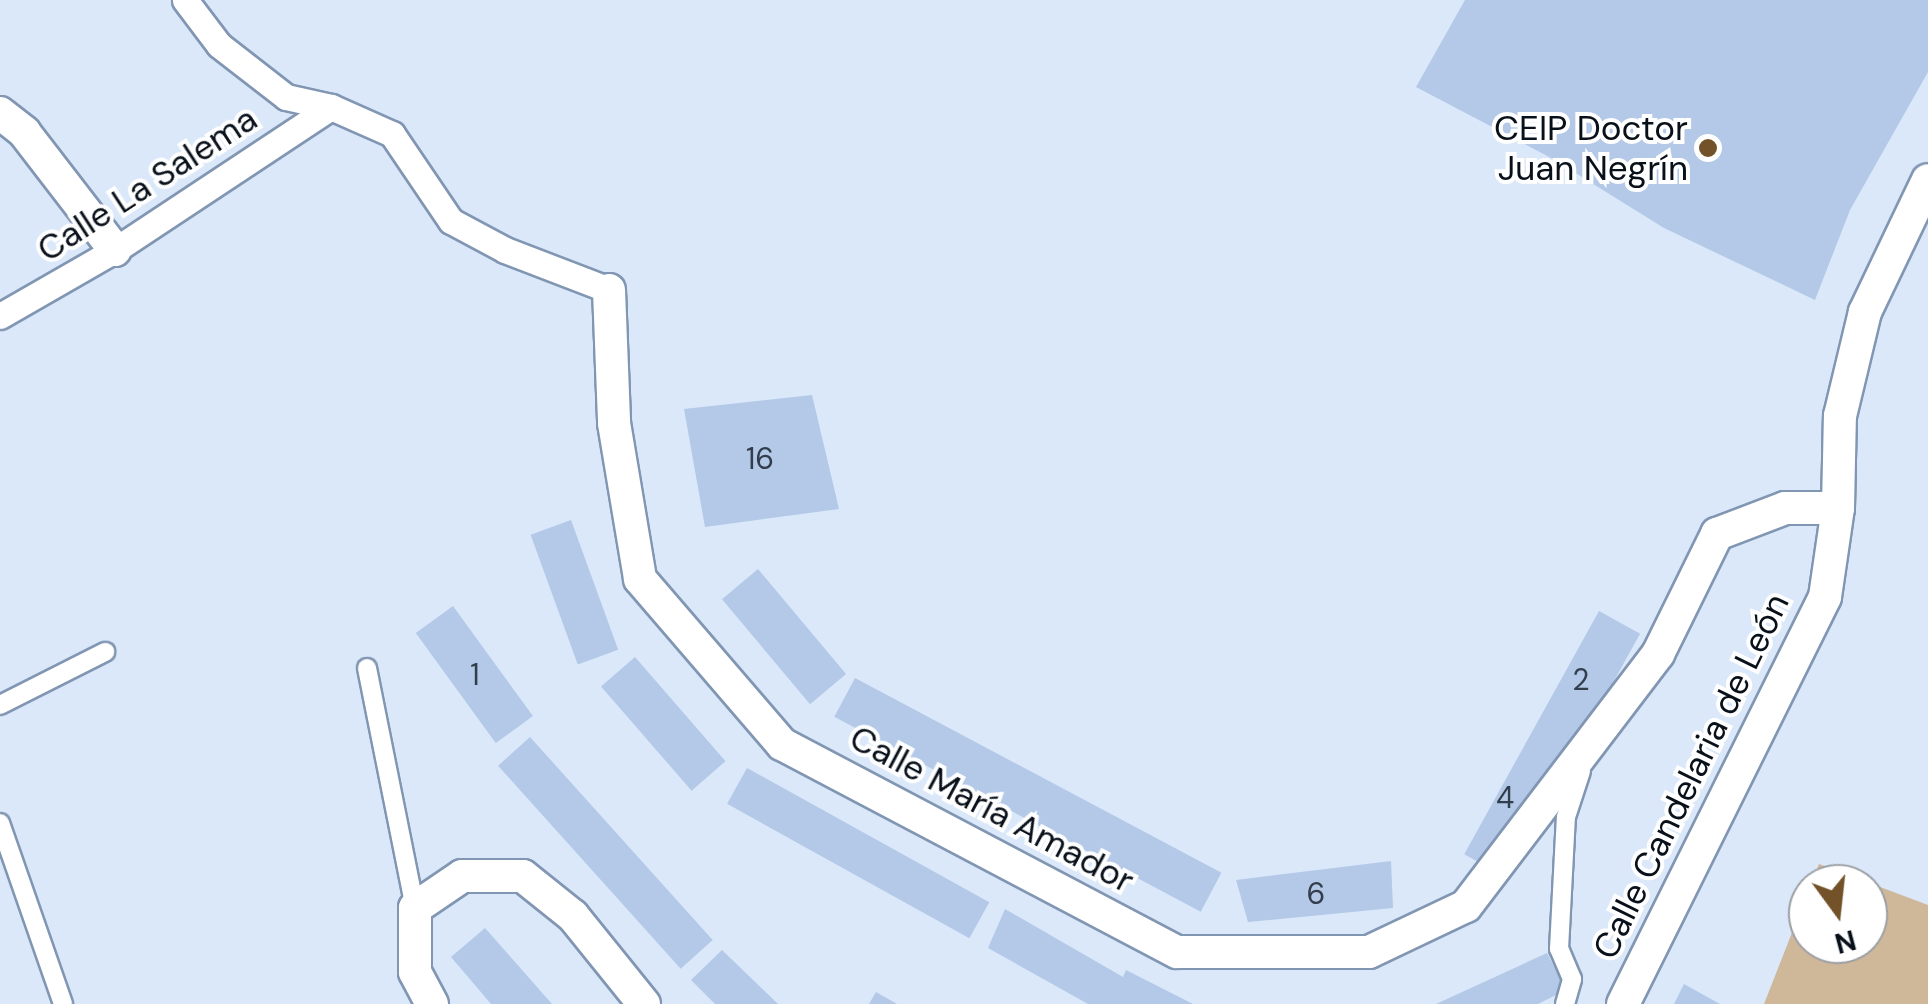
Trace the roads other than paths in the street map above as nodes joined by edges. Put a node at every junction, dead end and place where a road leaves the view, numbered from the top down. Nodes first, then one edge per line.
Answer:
1 (185, 0) edge
2 (331, 107) junction
3 (0, 113) edge
4 (1928, 180) edge
5 (115, 250) junction
6 (609, 290) joint
7 (0, 316) edge
8 (1838, 508) junction
9 (105, 652) dead end
10 (367, 668) dead end
11 (0, 705) edge
12 (1587, 751) junction
13 (0, 823) edge
14 (415, 908) junction
15 (63, 1004) edge
16 (432, 1004) edge
17 (644, 1004) edge
18 (1565, 1004) edge
19 (1623, 1004) edge

1 - 2 street
2 - 5 street, Calle La Salema
2 - 6 street
3 - 5 street
4 - 8 street, Calle Candelaria de León
5 - 7 street, Calle La Salema
6 - 12 street, Calle María Amador
8 - 12 street, Calle María Amador
8 - 19 street, Calle Candelaria de León
9 - 11 lane
10 - 14 lane
12 - 18 lane, Calle María Amador
13 - 15 lane
14 - 16 street
14 - 17 street

